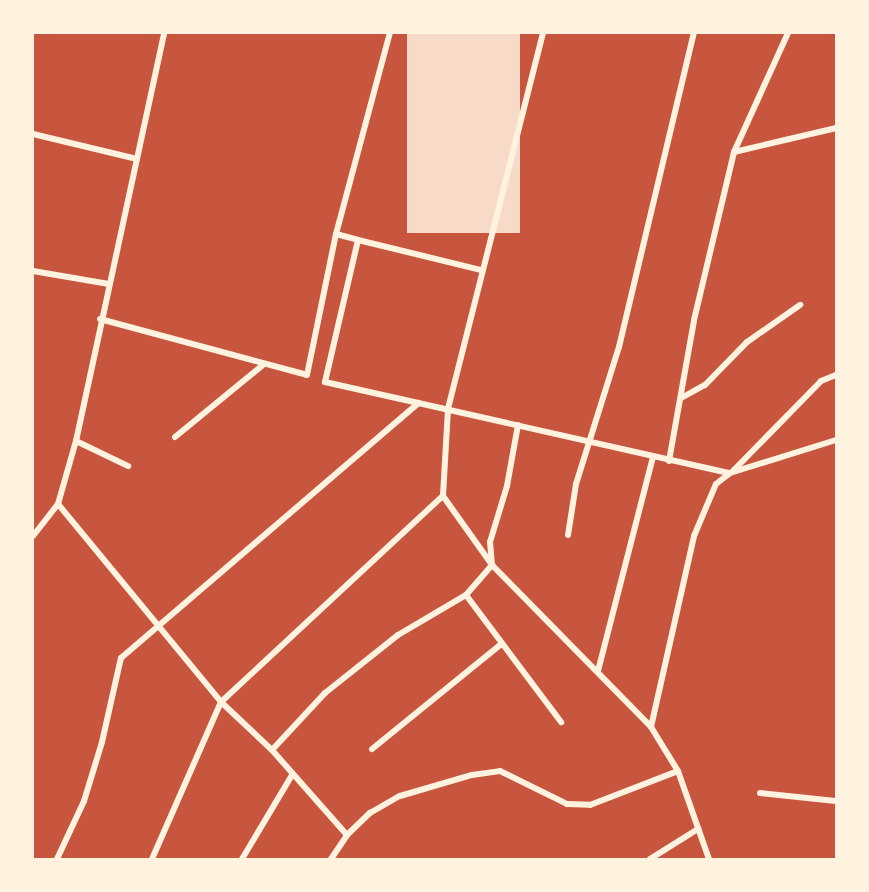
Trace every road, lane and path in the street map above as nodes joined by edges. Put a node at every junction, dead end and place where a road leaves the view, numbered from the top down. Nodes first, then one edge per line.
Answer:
1 (164, 33) edge
2 (390, 33) edge
3 (543, 33) edge
4 (694, 33) edge
5 (788, 33) edge
6 (836, 128) edge
7 (33, 134) edge
8 (734, 152) junction
9 (137, 159) junction
10 (336, 234) junction
11 (358, 240) junction
12 (482, 270) junction
13 (33, 271) edge
14 (109, 284) junction
15 (800, 305) dead end
16 (100, 319) junction
17 (263, 365) junction
18 (836, 375) edge
19 (683, 397) junction
20 (419, 403) junction
21 (448, 409) junction
22 (518, 425) junction
23 (175, 437) dead end
24 (836, 440) edge
25 (76, 441) junction
26 (592, 442) junction
27 (653, 457) junction
28 (669, 461) junction
29 (128, 465) dead end
30 (730, 473) junction
31 (443, 496) junction
32 (58, 504) junction
33 (568, 535) dead end
34 (33, 536) edge
35 (492, 565) junction
36 (466, 595) junction
37 (160, 624) junction
38 (501, 644) junction
39 (598, 671) junction
40 (221, 702) junction
41 (561, 722) dead end
42 (651, 727) junction
43 (372, 749) dead end
44 (272, 750) junction
45 (678, 771) junction
46 (292, 775) junction
47 (760, 793) dead end
48 (836, 801) edge
49 (698, 829) junction
50 (347, 836) junction
51 (57, 859) edge
52 (152, 859) edge
53 (242, 859) edge
54 (331, 859) edge
55 (650, 859) edge
56 (709, 859) edge

1 - 9 street
2 - 10 street
3 - 12 street
4 - 26 street
5 - 8 street
6 - 8 street
7 - 9 street
8 - 19 street
9 - 14 street
10 - 11 street
10 - 17 street
11 - 12 street
11 - 20 street
12 - 21 street
13 - 14 street
14 - 16 street
15 - 19 street
16 - 17 street
16 - 25 street
17 - 23 street
18 - 30 street
19 - 28 street
20 - 21 street
20 - 37 street
21 - 22 street
21 - 31 street
22 - 26 street
22 - 35 street
24 - 30 street
25 - 29 street
25 - 32 street
26 - 27 street
26 - 33 street
27 - 28 street
27 - 39 street
28 - 30 street
30 - 42 street
31 - 35 street
31 - 40 street
32 - 34 street
32 - 37 street
35 - 36 street
35 - 39 street
36 - 38 street
36 - 44 street
37 - 40 street
37 - 51 street
38 - 41 street
38 - 43 street
39 - 42 street
40 - 44 street
40 - 52 street
42 - 45 street
44 - 46 street
45 - 49 street
45 - 50 street
46 - 50 street
46 - 53 street
47 - 48 street
49 - 55 street
49 - 56 street
50 - 54 street

